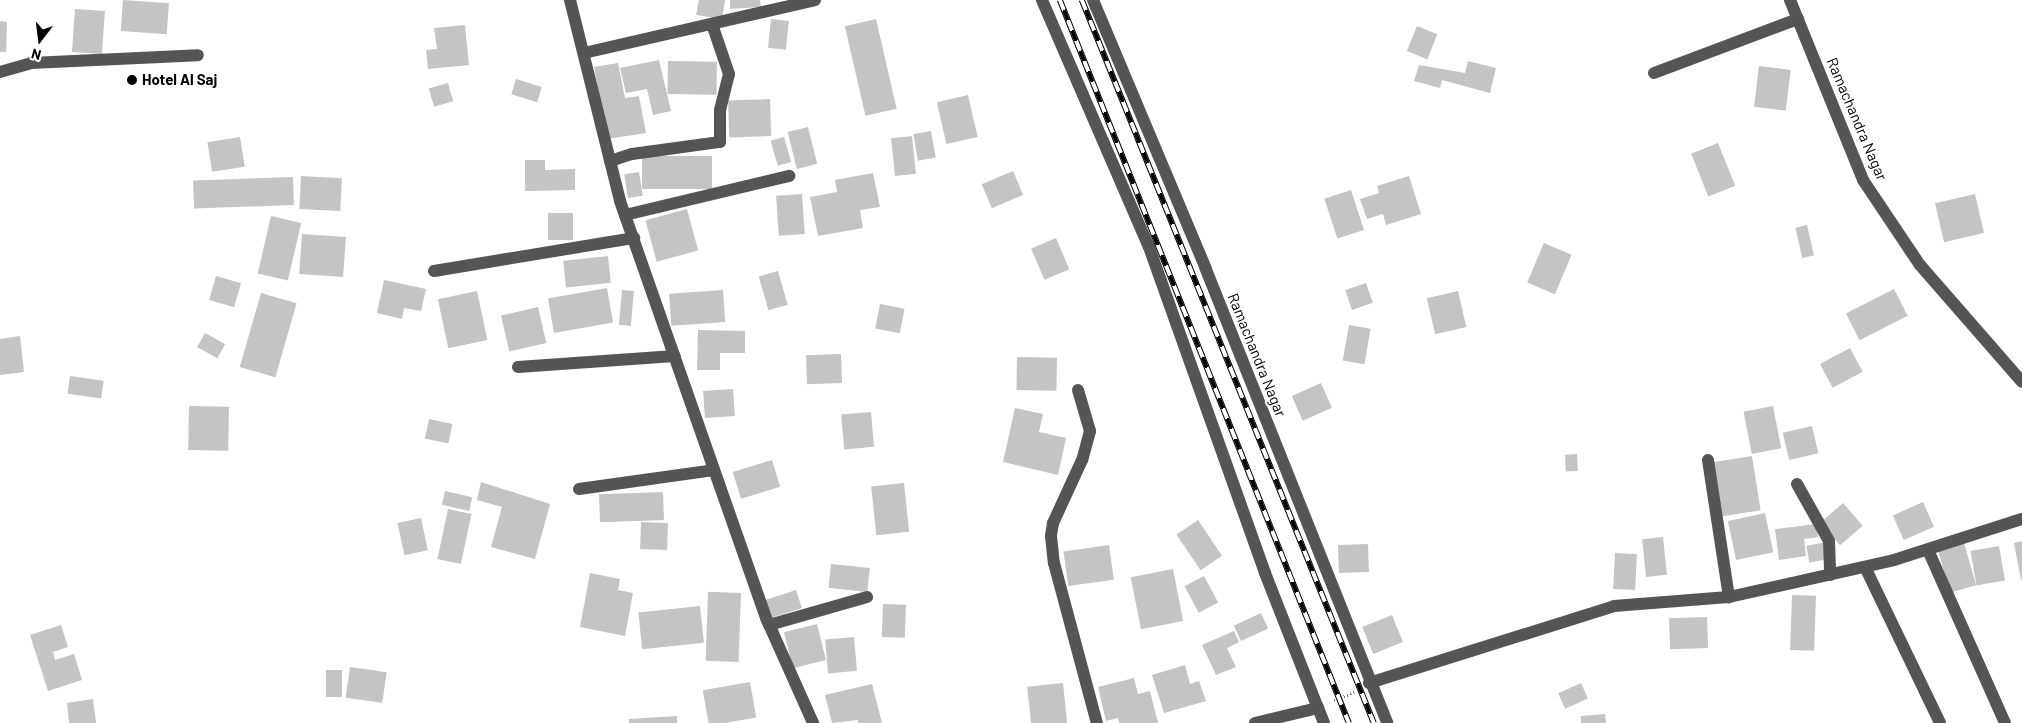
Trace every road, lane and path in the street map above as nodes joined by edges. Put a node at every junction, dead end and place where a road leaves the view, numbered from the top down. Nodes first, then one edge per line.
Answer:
1 (570, 0) edge
2 (815, 0) edge
3 (1042, 0) edge
4 (1093, 0) edge
5 (1790, 0) edge
6 (1798, 19) junction
7 (712, 24) junction
8 (584, 53) junction
9 (198, 55) dead end
10 (0, 72) edge
11 (1654, 73) dead end
12 (610, 161) junction
13 (789, 176) dead end
14 (625, 215) junction
15 (634, 238) junction
16 (434, 270) dead end
17 (675, 356) junction
18 (518, 366) dead end
19 (2022, 382) edge
20 (1078, 390) dead end
21 (1708, 460) dead end
22 (714, 470) junction
23 (1797, 484) dead end
24 (579, 489) dead end
25 (2022, 518) edge
26 (1928, 550) junction
27 (1865, 567) junction
28 (1830, 575) junction
29 (867, 597) dead end
30 (1729, 598) junction
31 (769, 625) junction
32 (1369, 683) junction
33 (1318, 708) junction
34 (813, 723) edge
35 (1097, 723) edge
36 (1256, 723) edge
37 (1324, 723) edge
38 (1386, 723) edge
39 (1940, 723) edge
40 (2005, 723) edge

1 - 8 street
2 - 7 street
3 - 33 street
4 - 32 street, Ramachandra Nagar
5 - 6 street, Ramachandra Nagar
6 - 11 street
6 - 19 street, Ramachandra Nagar
7 - 8 street
7 - 12 street
8 - 12 street
9 - 10 street
12 - 14 street
13 - 14 street
14 - 15 street
15 - 16 street
15 - 17 street
17 - 18 street
17 - 22 street
20 - 35 street
21 - 30 street
22 - 24 street
22 - 31 street
23 - 28 street
25 - 26 street
26 - 27 street
26 - 40 street
27 - 28 street
27 - 39 street
28 - 30 street
29 - 31 street
30 - 32 street
31 - 34 street
32 - 33 path
32 - 38 street, Ramachandra Nagar
33 - 36 street
33 - 37 street

